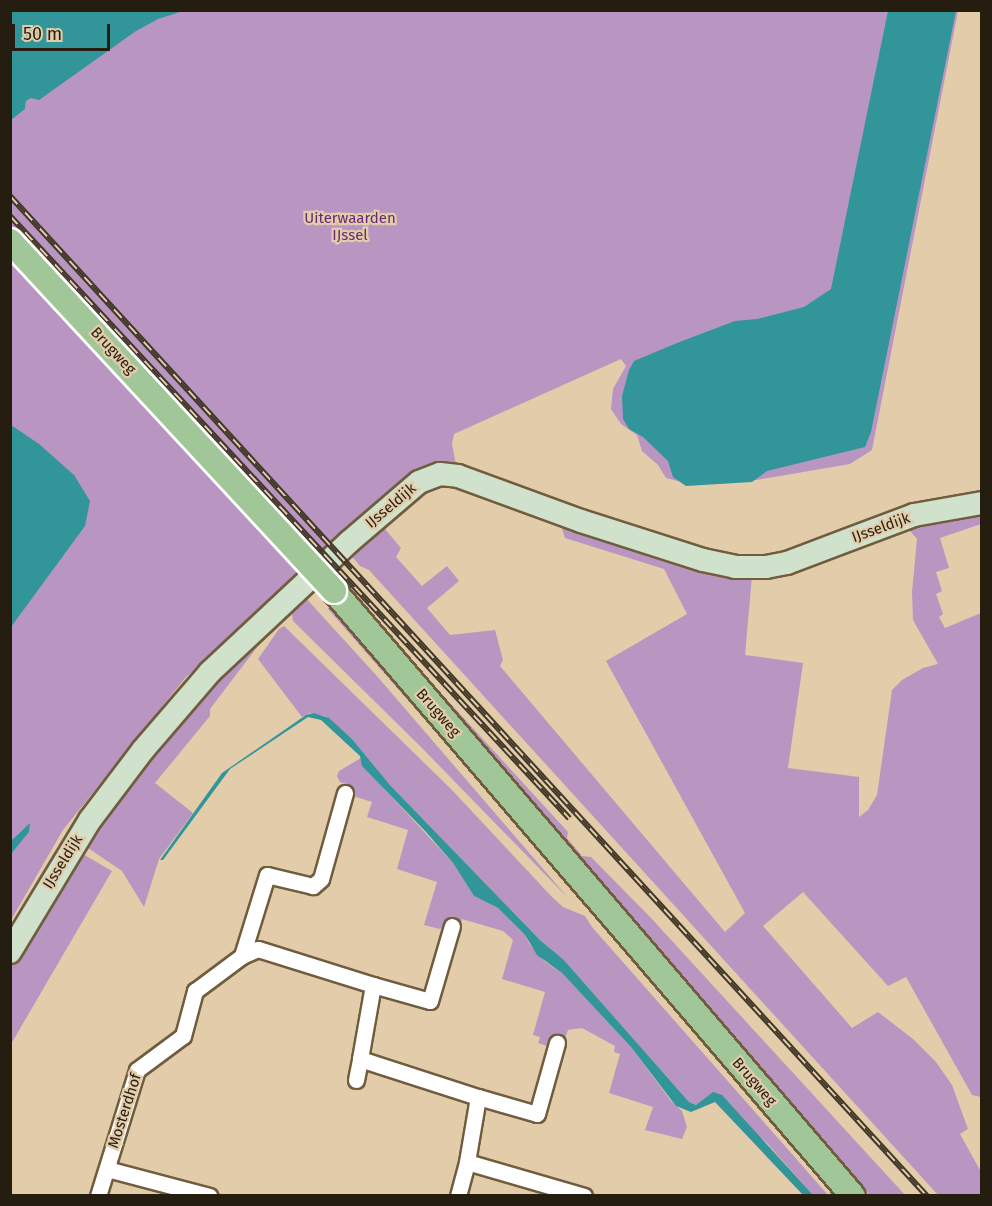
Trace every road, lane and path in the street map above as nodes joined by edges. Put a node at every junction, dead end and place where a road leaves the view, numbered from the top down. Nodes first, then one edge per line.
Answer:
1 (10, 241) edge
2 (981, 503) edge
3 (345, 793) dead end
4 (452, 926) dead end
5 (10, 952) edge
6 (242, 956) junction
7 (373, 985) junction
8 (557, 1043) dead end
9 (360, 1059) junction
10 (356, 1080) dead end
11 (478, 1097) junction
12 (467, 1162) junction
13 (107, 1168) junction
14 (531, 1188) edge
15 (98, 1196) edge
16 (209, 1196) edge
17 (458, 1196) edge
18 (584, 1196) edge
19 (853, 1196) edge

1 - 19 main road, Brugweg, bridge
2 - 5 street, IJsseldijk
3 - 6 street
4 - 7 street
6 - 7 street
6 - 13 street, Mosterdhof
7 - 9 street
8 - 11 street
9 - 10 street
9 - 11 street
11 - 12 street
12 - 14 street
12 - 17 street
13 - 15 street, Mosterdhof
13 - 16 street, Mosterdhof
14 - 18 street

